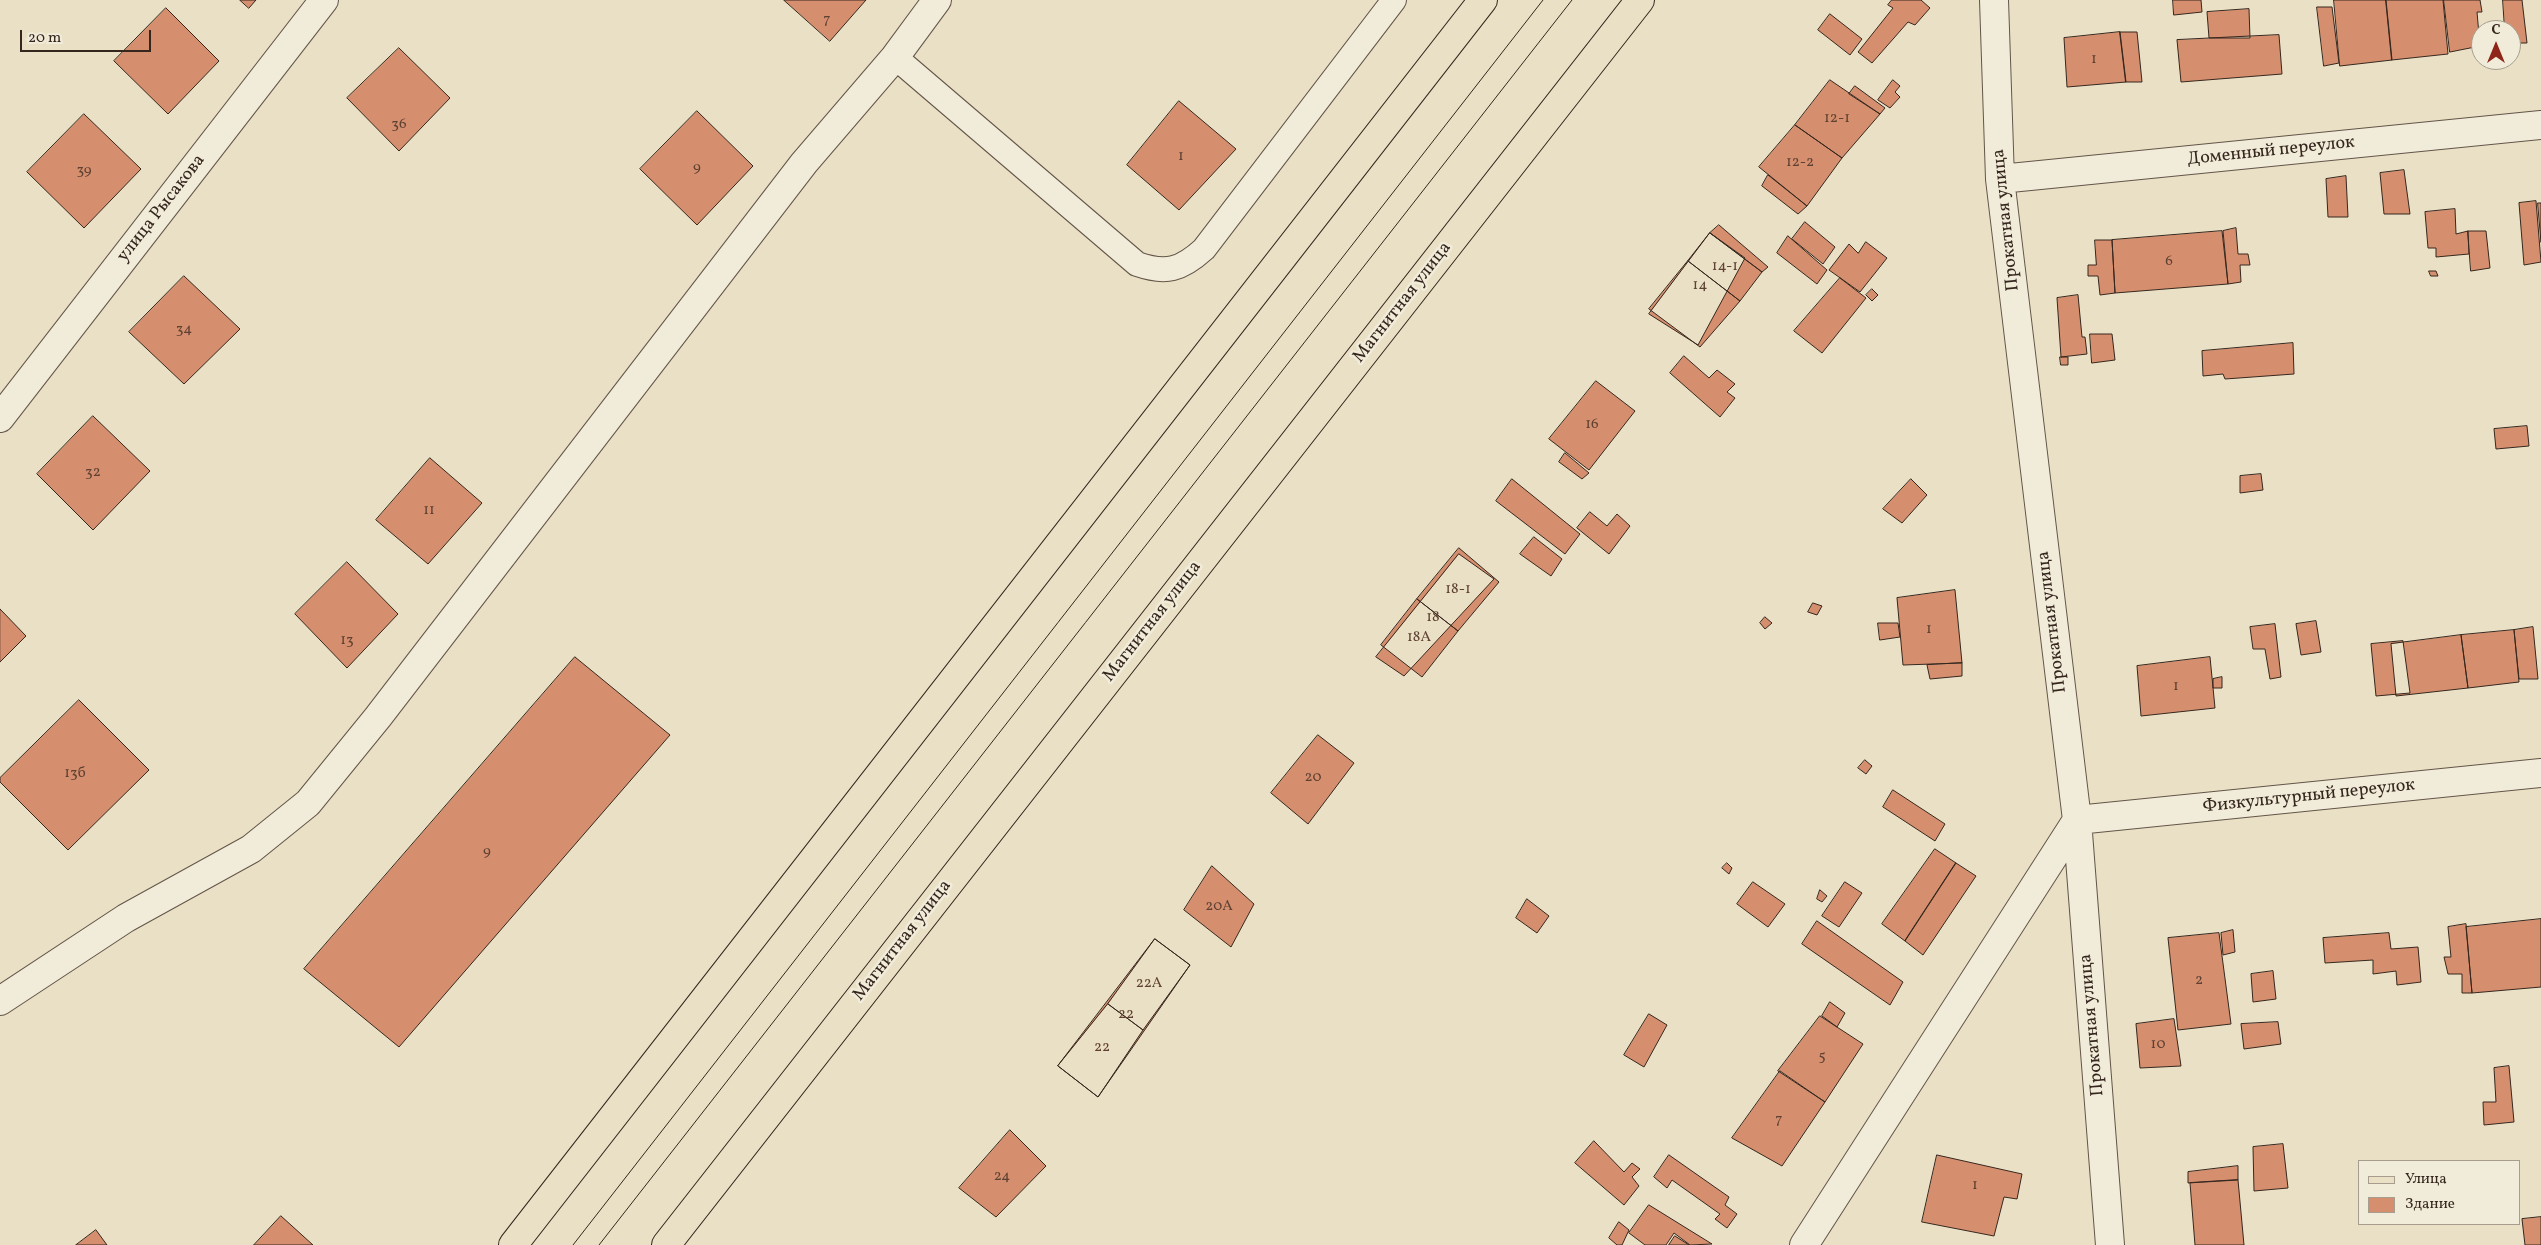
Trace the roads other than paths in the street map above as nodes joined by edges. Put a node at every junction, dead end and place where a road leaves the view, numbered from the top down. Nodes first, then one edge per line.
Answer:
1 (324, 0) edge
2 (937, 0) edge
3 (1394, 0) edge
4 (1483, 0) edge
5 (1640, 0) edge
6 (1994, 0) edge
7 (895, 58) junction
8 (2541, 125) edge
9 (2000, 179) junction
10 (0, 418) edge
11 (2541, 773) edge
12 (2077, 820) junction
13 (0, 1001) edge
14 (513, 1245) edge
15 (666, 1245) edge
16 (1804, 1245) edge
17 (2110, 1245) edge

1 - 10 street, улица Рысакова
2 - 7 street
3 - 7 lane
4 - 14 main road
5 - 15 main road, Магнитная улица
6 - 9 street, Прокатная улица
7 - 13 street
8 - 9 street, Доменный переулок
9 - 12 street, Прокатная улица
11 - 12 street, Физкультурный переулок
12 - 16 street
12 - 17 street, Прокатная улица

